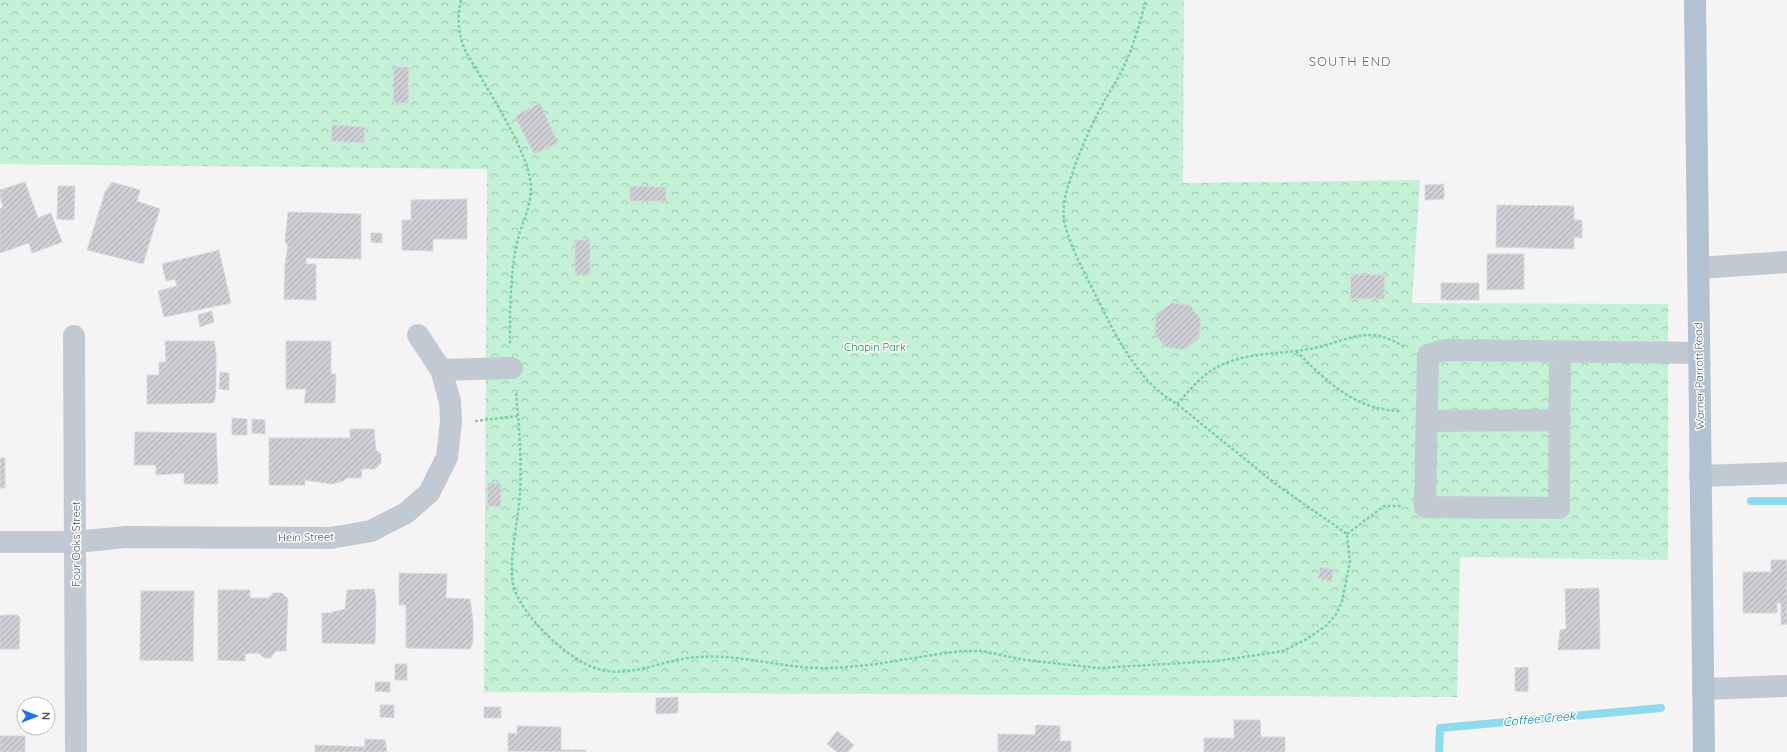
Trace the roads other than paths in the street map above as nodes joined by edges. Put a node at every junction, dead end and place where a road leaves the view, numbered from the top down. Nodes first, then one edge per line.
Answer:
1 (1695, 0) edge
2 (1787, 262) edge
3 (1698, 268) junction
4 (418, 335) dead end
5 (74, 336) dead end
6 (1560, 351) junction
7 (1699, 353) junction
8 (512, 368) road end
9 (441, 370) junction
10 (1427, 416) junction
11 (1560, 420) junction
12 (1787, 473) edge
13 (1700, 476) junction
14 (0, 542) edge
15 (76, 542) junction
16 (1787, 686) edge
17 (1703, 689) junction
18 (76, 752) edge
19 (1704, 752) edge

1 - 3 main road, Warner Parrott Road
2 - 3 street
3 - 7 main road, Warner Parrott Road
4 - 9 street, Hein Street
5 - 15 street, Four Oaks Street
6 - 7 street
6 - 10 street
6 - 11 street
7 - 13 main road, Warner Parrott Road
8 - 9 street
9 - 15 street, Hein Street
10 - 11 street
10 - 11 street
12 - 13 street
13 - 17 main road, Warner Parrott Road
14 - 15 street, Hein Street
15 - 18 street, Four Oaks Street
16 - 17 street
17 - 19 main road, Warner Parrott Road

